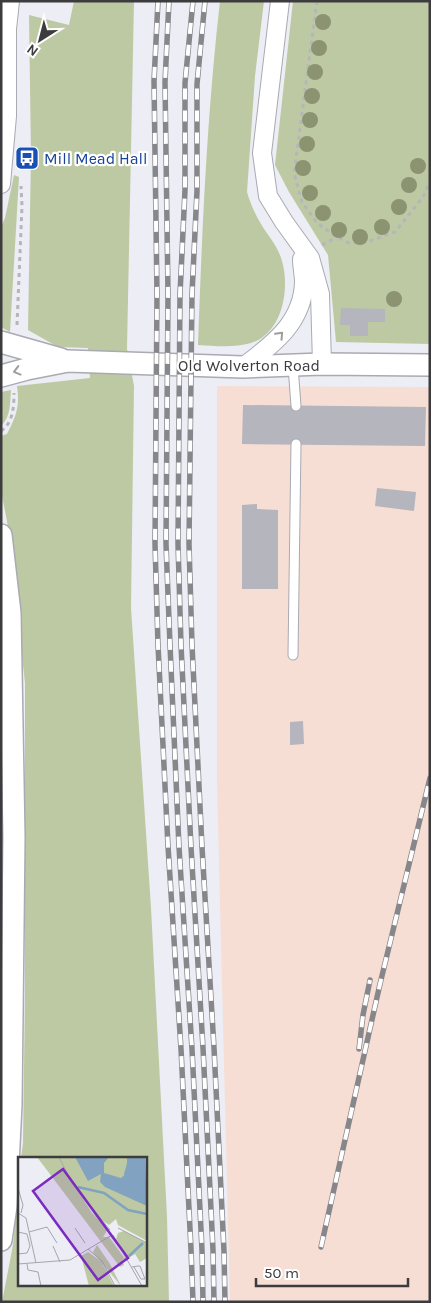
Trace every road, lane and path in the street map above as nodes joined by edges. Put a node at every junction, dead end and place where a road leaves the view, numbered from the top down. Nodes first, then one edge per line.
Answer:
1 (10, 1) edge
2 (280, 1) edge
3 (317, 1) edge
4 (20, 177) dead end
5 (430, 182) edge
6 (1, 184) edge
7 (300, 244) junction
8 (8, 344) edge
9 (68, 361) junction
10 (322, 364) junction
11 (293, 365) junction
12 (430, 365) edge
13 (243, 367) junction
14 (8, 374) edge
15 (296, 406) dead end
16 (1, 432) edge
17 (296, 444) dead end
18 (1, 535) edge
19 (292, 655) dead end
20 (1, 1240) edge

1 - 6 street
2 - 7 street
3 - 5 path
4 - 8 path
7 - 10 street
13 -> 7 street
8 - 9 street, Old Wolverton Road
9 - 13 street, Old Wolverton Road
9 -> 14 street, Old Wolverton Road
10 - 11 street, Old Wolverton Road
10 - 12 street, Old Wolverton Road
11 - 13 street, Old Wolverton Road
11 - 15 lane
14 - 16 path
17 - 19 lane
18 - 20 street

